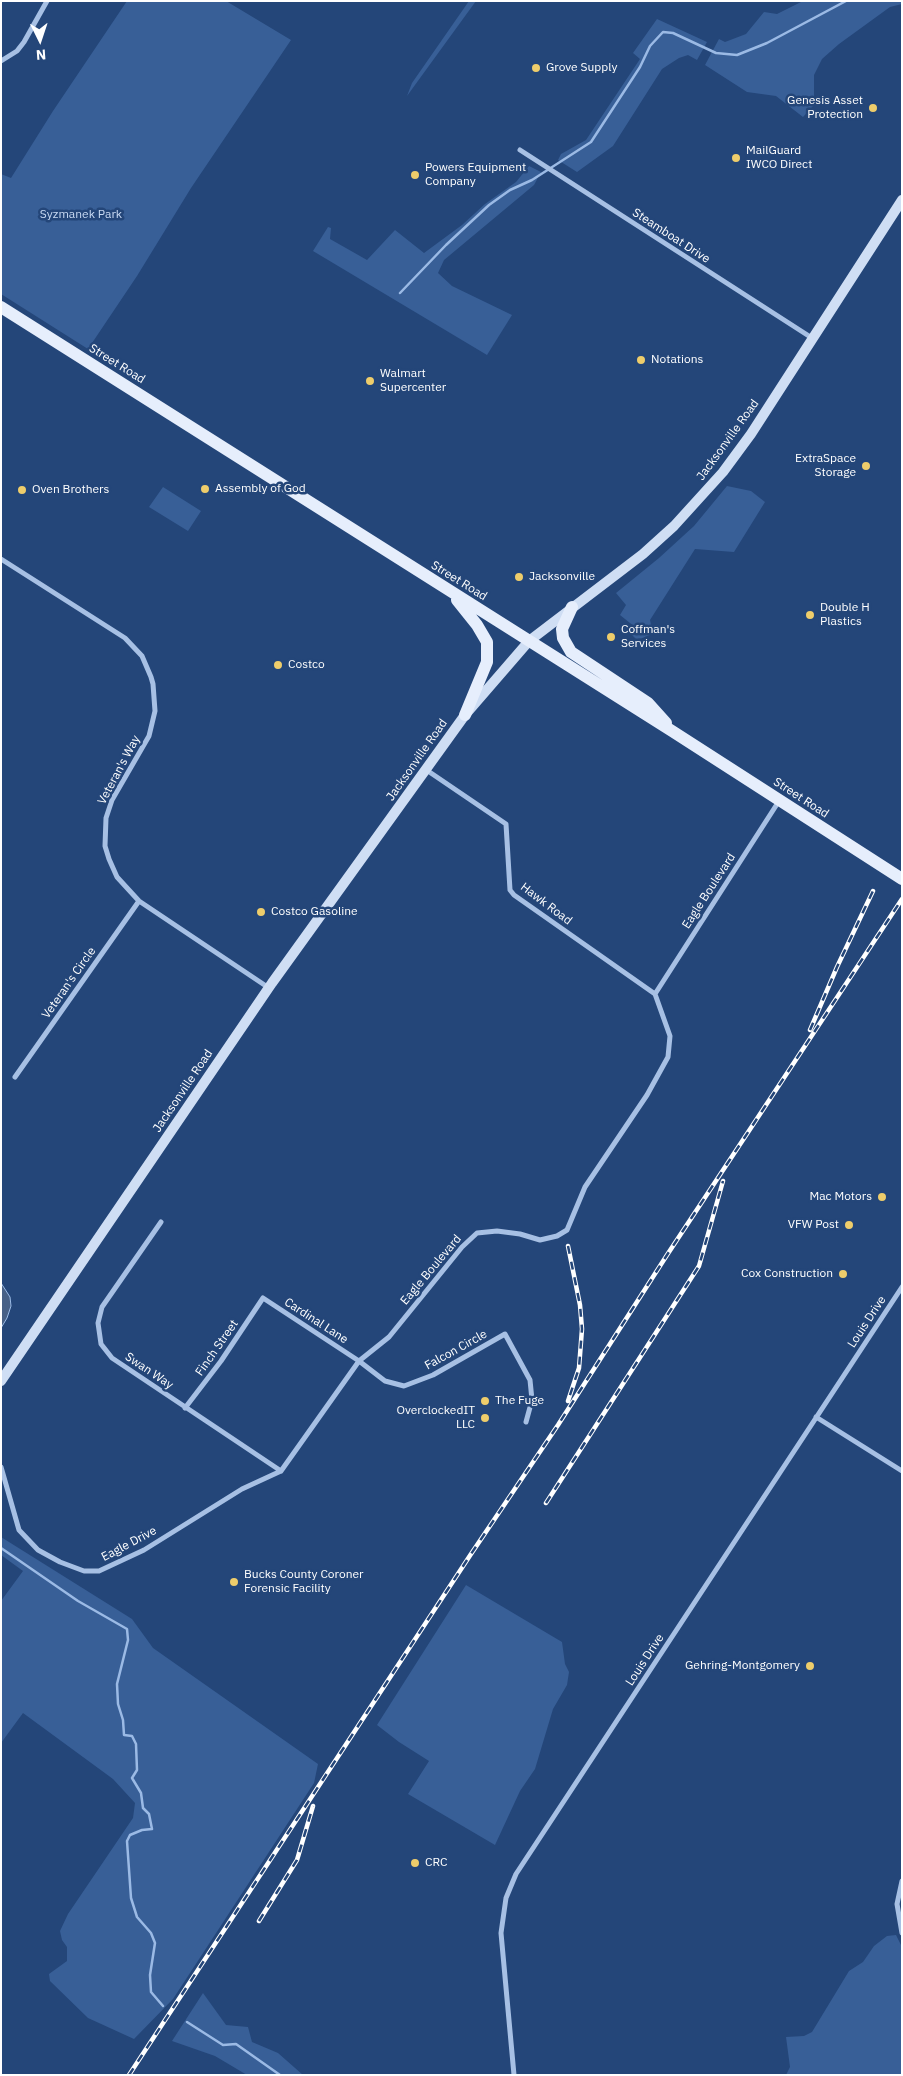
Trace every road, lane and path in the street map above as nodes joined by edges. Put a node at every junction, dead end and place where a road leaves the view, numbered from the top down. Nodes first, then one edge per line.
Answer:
1 (47, 1) edge
2 (1, 61) edge
3 (520, 150) dead end
4 (902, 200) edge
5 (1, 307) edge
6 (812, 338) junction
7 (1, 559) edge
8 (451, 592) junction
9 (572, 607) junction
10 (529, 641) junction
11 (465, 714) junction
12 (672, 731) junction
13 (424, 769) junction
14 (779, 800) junction
15 (902, 880) edge
16 (139, 900) junction
17 (269, 988) junction
18 (655, 994) junction
19 (14, 1077) dead end
20 (161, 1222) dead end
21 (902, 1287) edge
22 (262, 1298) joint
23 (360, 1361) junction
24 (1, 1381) edge
25 (185, 1408) junction
26 (816, 1417) junction
27 (526, 1422) dead end
28 (1, 1467) edge
29 (281, 1471) junction
30 (902, 1472) edge
31 (902, 1881) edge
32 (902, 1933) edge
33 (514, 2075) edge

1 - 2 street
3 - 6 street, Steamboat Drive
4 - 6 main road, Jacksonville Road
5 - 8 main road, Street Road
6 - 9 main road, Jacksonville Road
7 - 16 street, Veteran's Way
8 - 10 main road, Street Road
8 - 11 main road
9 - 10 main road, Jacksonville Road
9 - 12 main road
10 - 11 main road, Jacksonville Road
10 - 12 main road, Street Road
11 - 13 main road, Jacksonville Road
12 - 14 main road, Street Road
13 - 17 main road, Jacksonville Road
13 - 18 street, Hawk Road
14 - 15 main road, Street Road
14 - 18 street, Eagle Boulevard
16 - 17 street, Veteran's Way
16 - 19 street, Veteran's Circle
17 - 24 main road, Jacksonville Road
18 - 23 street, Eagle Boulevard
20 - 25 street, Swan Way
21 - 26 street, Louis Drive
22 - 23 street, Cardinal Lane
22 - 25 street, Finch Street
23 - 27 street, Falcon Circle
23 - 29 street, Eagle Boulevard
25 - 29 street, Swan Way
26 - 30 street
26 - 33 street, Louis Drive
28 - 29 street, Eagle Drive
31 - 32 street

